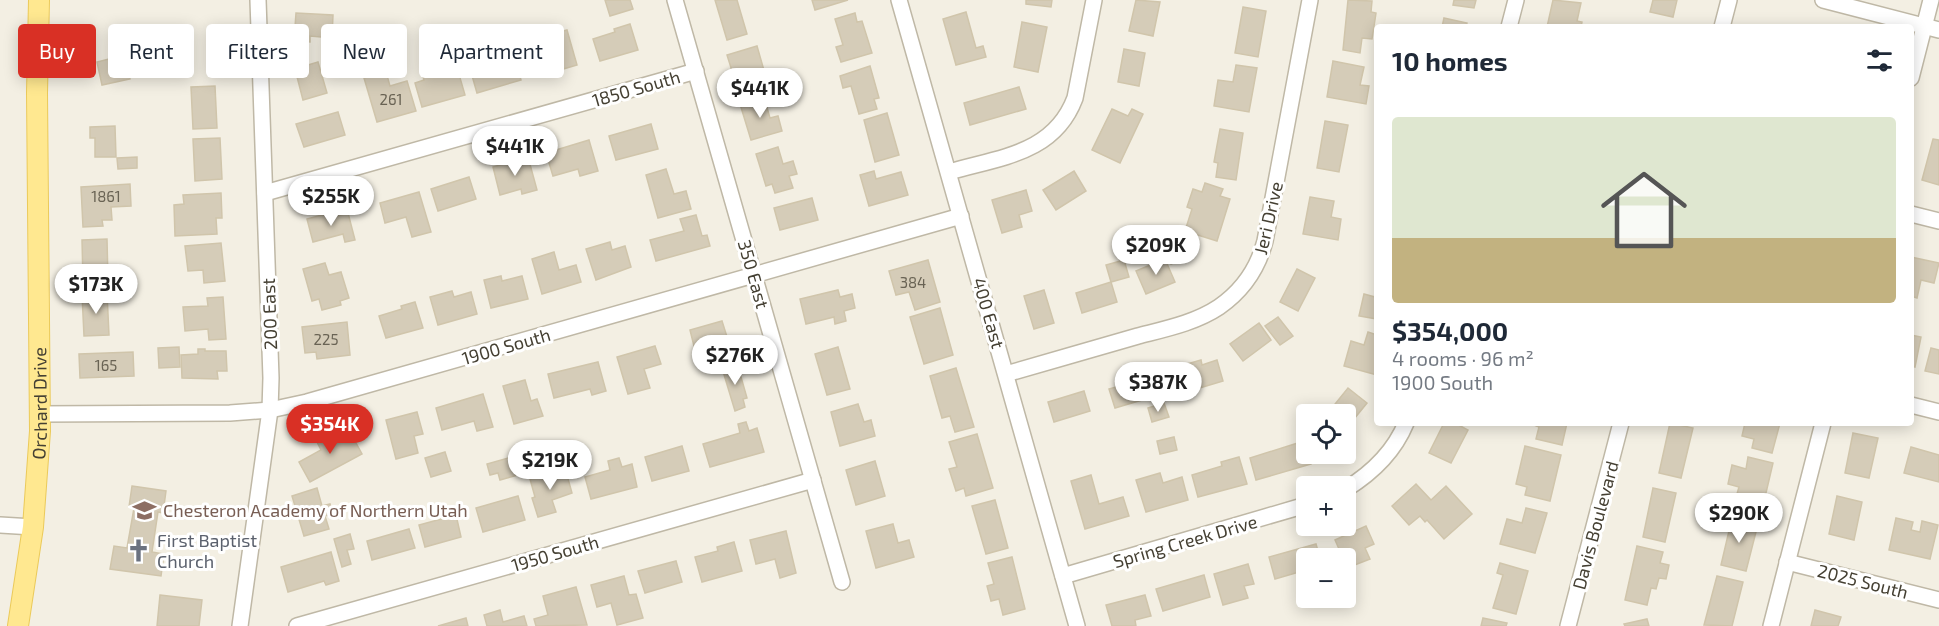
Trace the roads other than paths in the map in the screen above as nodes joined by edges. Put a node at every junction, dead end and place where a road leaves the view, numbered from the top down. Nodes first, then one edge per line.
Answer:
1 (39, 0) edge
2 (258, 0) edge
3 (675, 0) edge
4 (899, 0) edge
5 (1094, 0) edge
6 (1310, 0) edge
7 (1516, 0) edge
8 (1729, 0) edge
9 (1823, 0) edge
10 (1931, 0) edge
11 (1510, 24) edge
12 (1723, 24) edge
13 (1932, 28) edge
14 (696, 71) junction
15 (1914, 71) edge
16 (949, 172) junction
17 (265, 193) junction
18 (1914, 215) edge
19 (962, 216) junction
20 (1939, 221) edge
21 (754, 275) junction
22 (1006, 374) junction
23 (1914, 406) edge
24 (270, 410) junction
25 (1939, 412) edge
26 (41, 414) junction
27 (1404, 426) edge
28 (1620, 426) edge
29 (1822, 426) edge
30 (813, 480) junction
31 (1356, 481) edge
32 (1296, 508) edge
33 (0, 525) edge
34 (33, 527) junction
35 (1787, 562) junction
36 (1063, 576) junction
37 (842, 582) dead end
38 (1939, 600) edge
39 (18, 626) edge
40 (240, 626) edge
41 (297, 626) edge
42 (1077, 626) edge
43 (1568, 626) edge
44 (1771, 626) edge

1 - 26 main road, Orchard Drive
2 - 17 street, 200 East
3 - 14 street, 350 East
4 - 16 street, 400 East
5 - 16 street
6 - 22 street, Jeri Drive
7 - 11 street
8 - 12 street
9 - 13 street
10 - 13 street
13 - 15 street
14 - 17 street, 1850 South
14 - 21 street, 350 East
16 - 19 street, 400 East
17 - 24 street, 200 East
18 - 20 street
19 - 21 street, 1900 South
19 - 22 street, 400 East
21 - 24 street, 1900 South
21 - 30 street, 350 East
22 - 36 street, 400 East
23 - 25 street
24 - 26 street, 1900 South
24 - 40 street, 200 East
26 - 34 main road, Orchard Drive
27 - 31 street
28 - 43 street, Davis Boulevard
29 - 35 street
30 - 37 street, 350 East
30 - 41 street, 1950 South
32 - 36 street, Spring Creek Drive
33 - 34 street
34 - 39 main road, Orchard Drive
35 - 38 street, 2025 South
35 - 44 street
36 - 42 street, 400 East

